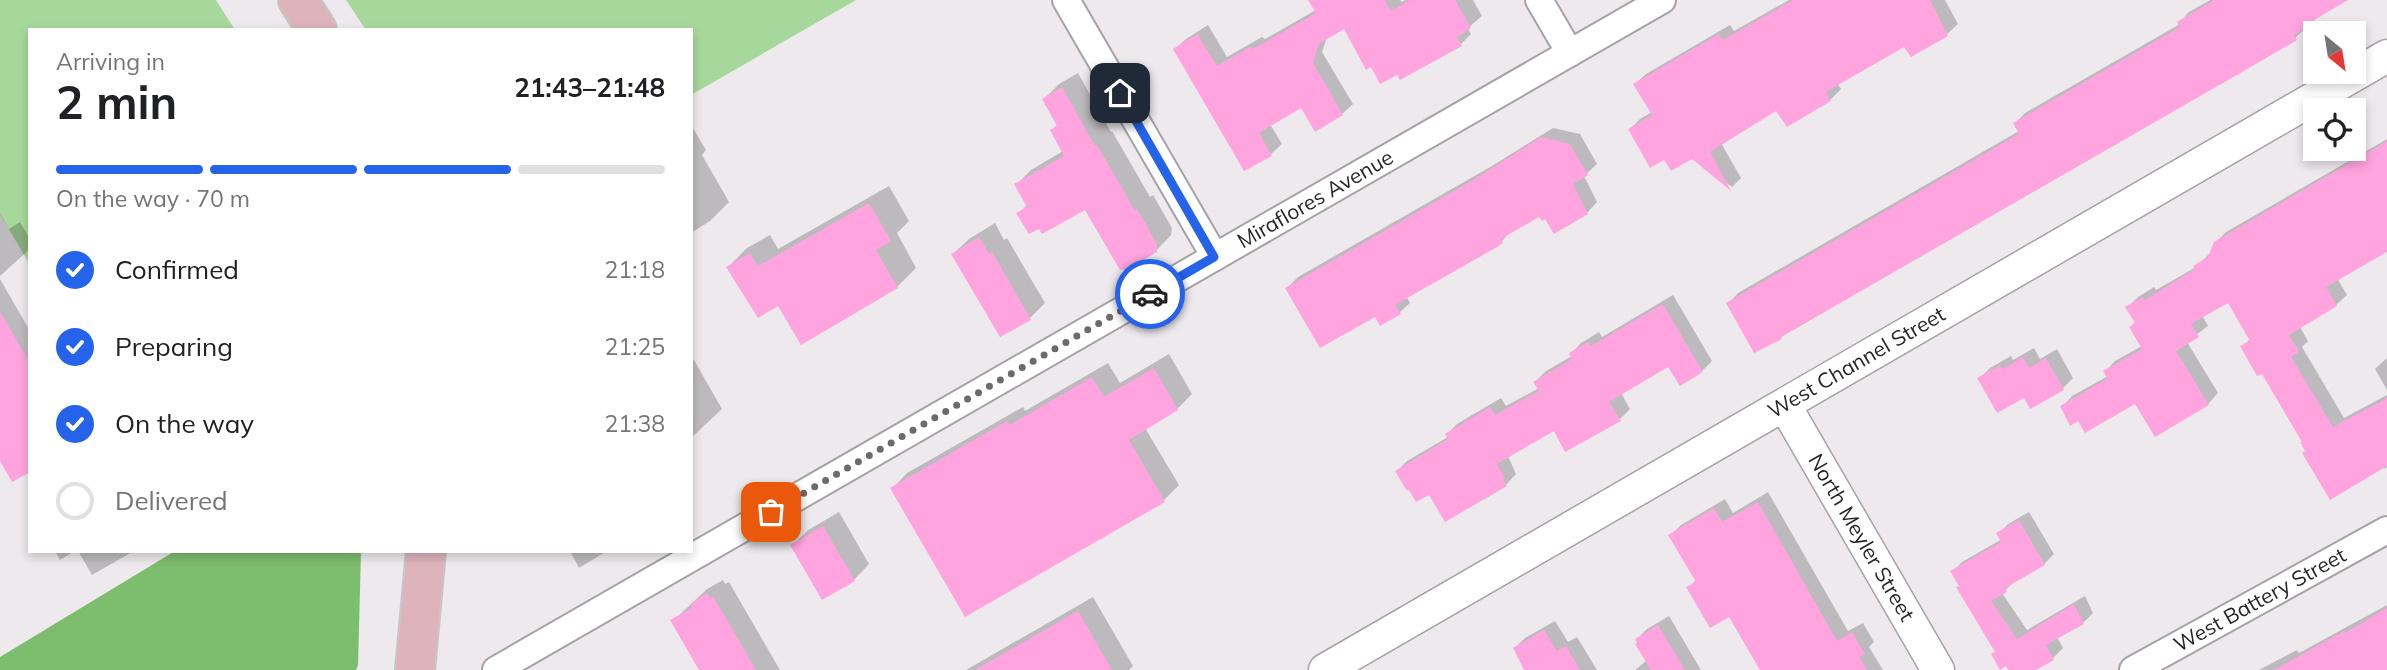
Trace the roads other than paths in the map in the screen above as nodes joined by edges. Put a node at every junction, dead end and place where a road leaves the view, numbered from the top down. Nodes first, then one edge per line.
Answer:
1 (298, 0) edge
2 (1066, 0) edge
3 (1539, 0) edge
4 (1662, 0) edge
5 (316, 28) edge
6 (1570, 53) junction
7 (2387, 56) edge
8 (1214, 257) junction
9 (1785, 406) junction
10 (2387, 530) edge
11 (426, 553) edge
12 (415, 670) edge
13 (496, 670) edge
14 (1325, 670) edge
15 (1938, 670) edge
16 (2133, 670) edge

1 - 5 main road
2 - 8 street
3 - 6 street
4 - 6 street, Miraflores Avenue
6 - 8 street, Miraflores Avenue
7 - 9 street, West Channel Street
8 - 13 street, Miraflores Avenue
9 - 14 street, West Channel Street
9 - 15 street, North Meyler Street
10 - 16 street, West Battery Street
11 - 12 main road

